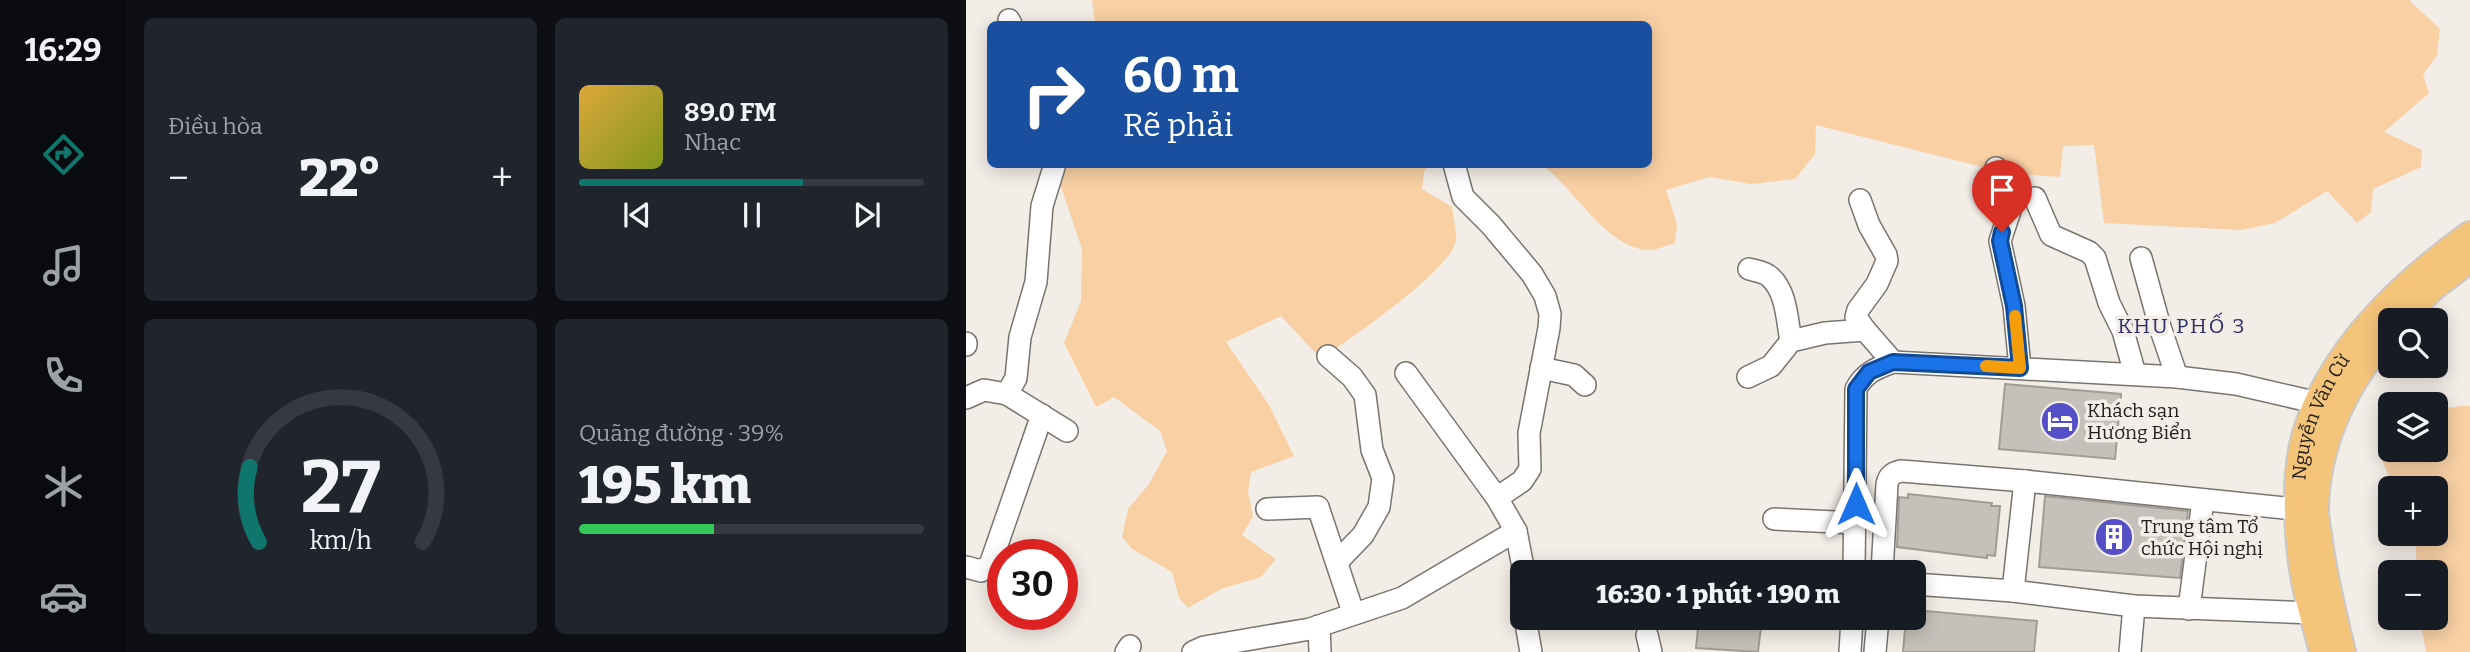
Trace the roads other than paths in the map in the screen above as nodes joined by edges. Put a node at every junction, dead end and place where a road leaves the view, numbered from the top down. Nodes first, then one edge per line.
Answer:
1 (1054, 168) edge
2 (1455, 168) edge
3 (1996, 168) dead end
4 (2035, 198) dead end
5 (1860, 200) dead end
6 (2470, 235) edge
7 (2141, 258) dead end
8 (2470, 259) edge
9 (1749, 269) dead end
10 (2412, 308) edge
11 (1865, 330) junction
12 (1791, 341) junction
13 (2378, 347) edge
14 (1328, 356) dead end
15 (1893, 362) junction
16 (1541, 368) junction
17 (2020, 368) junction
18 (1406, 373) dead end
19 (2134, 374) junction
20 (1748, 377) dead end
21 (2178, 377) junction
22 (1585, 385) dead end
23 (1007, 394) junction
24 (966, 398) edge
25 (2318, 403) junction
26 (1042, 415) junction
27 (1067, 431) dead end
28 (2025, 481) junction
29 (1497, 498) junction
30 (2203, 500) junction
31 (1267, 509) dead end
32 (2306, 511) junction
33 (1774, 519) dead end
34 (1856, 523) junction
35 (1516, 531) junction
36 (1522, 560) edge
37 (1854, 560) edge
38 (1883, 560) edge
39 (1337, 562) junction
40 (966, 567) edge
41 (1926, 585) edge
42 (2013, 592) junction
43 (2134, 606) junction
44 (2189, 609) junction
45 (1353, 612) junction
46 (2314, 613) junction
47 (1319, 626) junction
48 (1530, 630) edge
49 (1851, 630) edge
50 (1877, 630) edge
51 (1193, 652) edge
52 (1320, 652) edge
53 (1531, 652) edge
54 (1850, 652) edge
55 (1875, 652) edge
56 (2130, 652) edge
57 (2323, 652) edge
58 (2342, 652) edge

1 - 23 street
2 - 16 street
3 - 17 street
4 - 19 street
5 - 11 street
6 - 25 main road, Nguyễn Văn Cừ
7 - 21 street
8 - 10 main road
9 - 12 street
11 - 12 street
11 - 15 street
12 - 20 street
13 - 32 main road, Nguyễn Văn Cừ
14 - 39 street
15 - 17 street
15 - 34 street
16 - 22 street
16 - 29 street
17 - 19 street
18 - 29 street
19 - 21 street
21 - 25 street
23 - 24 street
23 - 26 street
25 - 32 main road, Nguyễn Văn Cừ
26 - 27 street
26 - 40 street
28 - 30 street
28 - 38 street
28 - 42 street
29 - 35 street
30 - 32 street
30 - 44 street
31 - 39 street
32 - 46 main road, Nguyễn Văn Cừ
32 - 58 main road, Nguyễn Văn Cừ
33 - 34 street
34 - 37 street
35 - 36 street
35 - 45 street
39 - 45 street
41 - 42 street
42 - 43 street
43 - 44 street
43 - 56 street
44 - 46 street
45 - 47 street
46 - 57 main road, Nguyễn Văn Cừ
47 - 51 street
47 - 52 street
48 - 53 street
49 - 54 street
50 - 55 street

